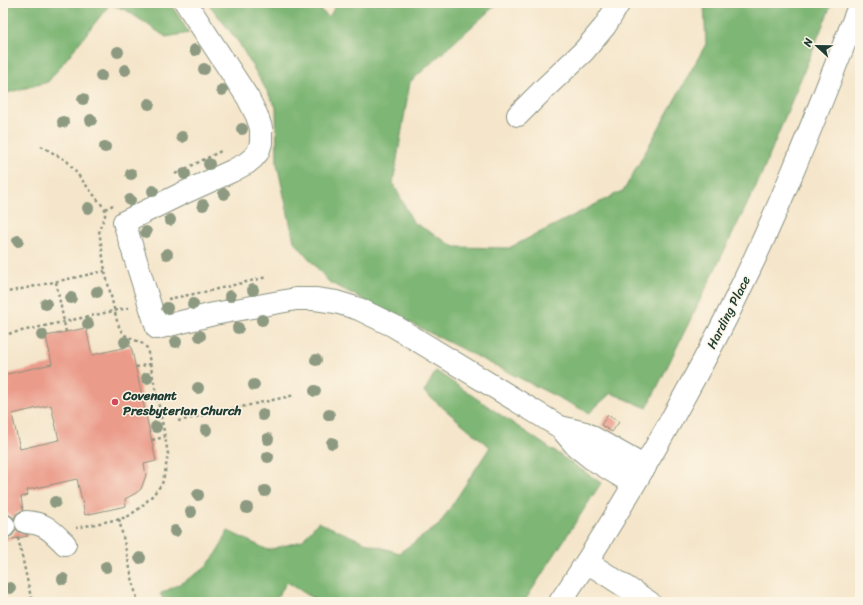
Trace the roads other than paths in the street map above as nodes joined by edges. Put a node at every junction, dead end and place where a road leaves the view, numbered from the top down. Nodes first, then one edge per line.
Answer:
1 (186, 3) edge
2 (619, 3) edge
3 (860, 4) edge
4 (518, 115) dead end
5 (640, 475) junction
6 (12, 528) edge
7 (70, 536) road end
8 (587, 562) junction
9 (560, 602) edge
10 (649, 602) edge

1 - 5 main road
2 - 4 main road
3 - 5 main road, Harding Place
5 - 8 main road, Harding Place
6 - 7 main road
8 - 9 main road, Harding Place
8 - 10 main road

